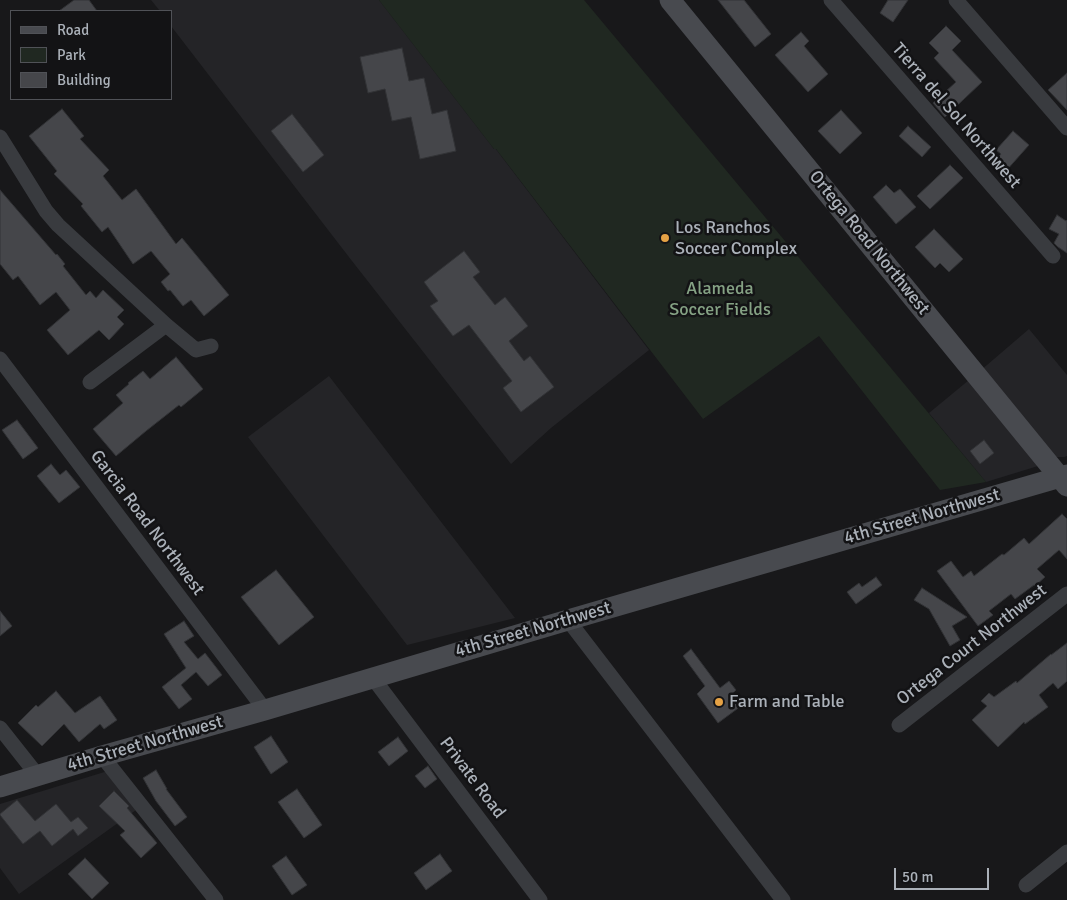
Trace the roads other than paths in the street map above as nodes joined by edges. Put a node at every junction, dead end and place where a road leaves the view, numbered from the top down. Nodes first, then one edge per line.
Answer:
1 (670, 0) edge
2 (831, 0) edge
3 (956, 0) edge
4 (1067, 128) edge
5 (0, 137) edge
6 (1053, 256) dead end
7 (166, 325) junction
8 (212, 346) dead end
9 (0, 359) edge
10 (90, 382) dead end
11 (1064, 479) edge
12 (1067, 594) edge
13 (568, 620) junction
14 (373, 678) junction
15 (264, 710) junction
16 (899, 725) dead end
17 (0, 728) edge
18 (102, 756) junction
19 (38, 776) junction
20 (0, 787) edge
21 (1067, 852) edge
22 (1026, 885) dead end
23 (216, 900) edge
24 (540, 900) edge
25 (784, 900) edge

1 - 11 main road, Ortega Road Northwest
2 - 6 street, Tierra del Sol Northwest
3 - 4 street
5 - 7 street
7 - 8 street
7 - 10 street
9 - 15 street, Garcia Road Northwest
11 - 13 main road, 4th Street Northwest
12 - 16 street, Ortega Court Northwest
13 - 14 main road, 4th Street Northwest
13 - 25 street
14 - 15 main road, 4th Street Northwest
14 - 24 street, Private Road
15 - 18 main road, 4th Street Northwest
17 - 19 street
18 - 19 main road, 4th Street Northwest
18 - 23 street
19 - 20 main road, 4th Street Northwest
21 - 22 street

